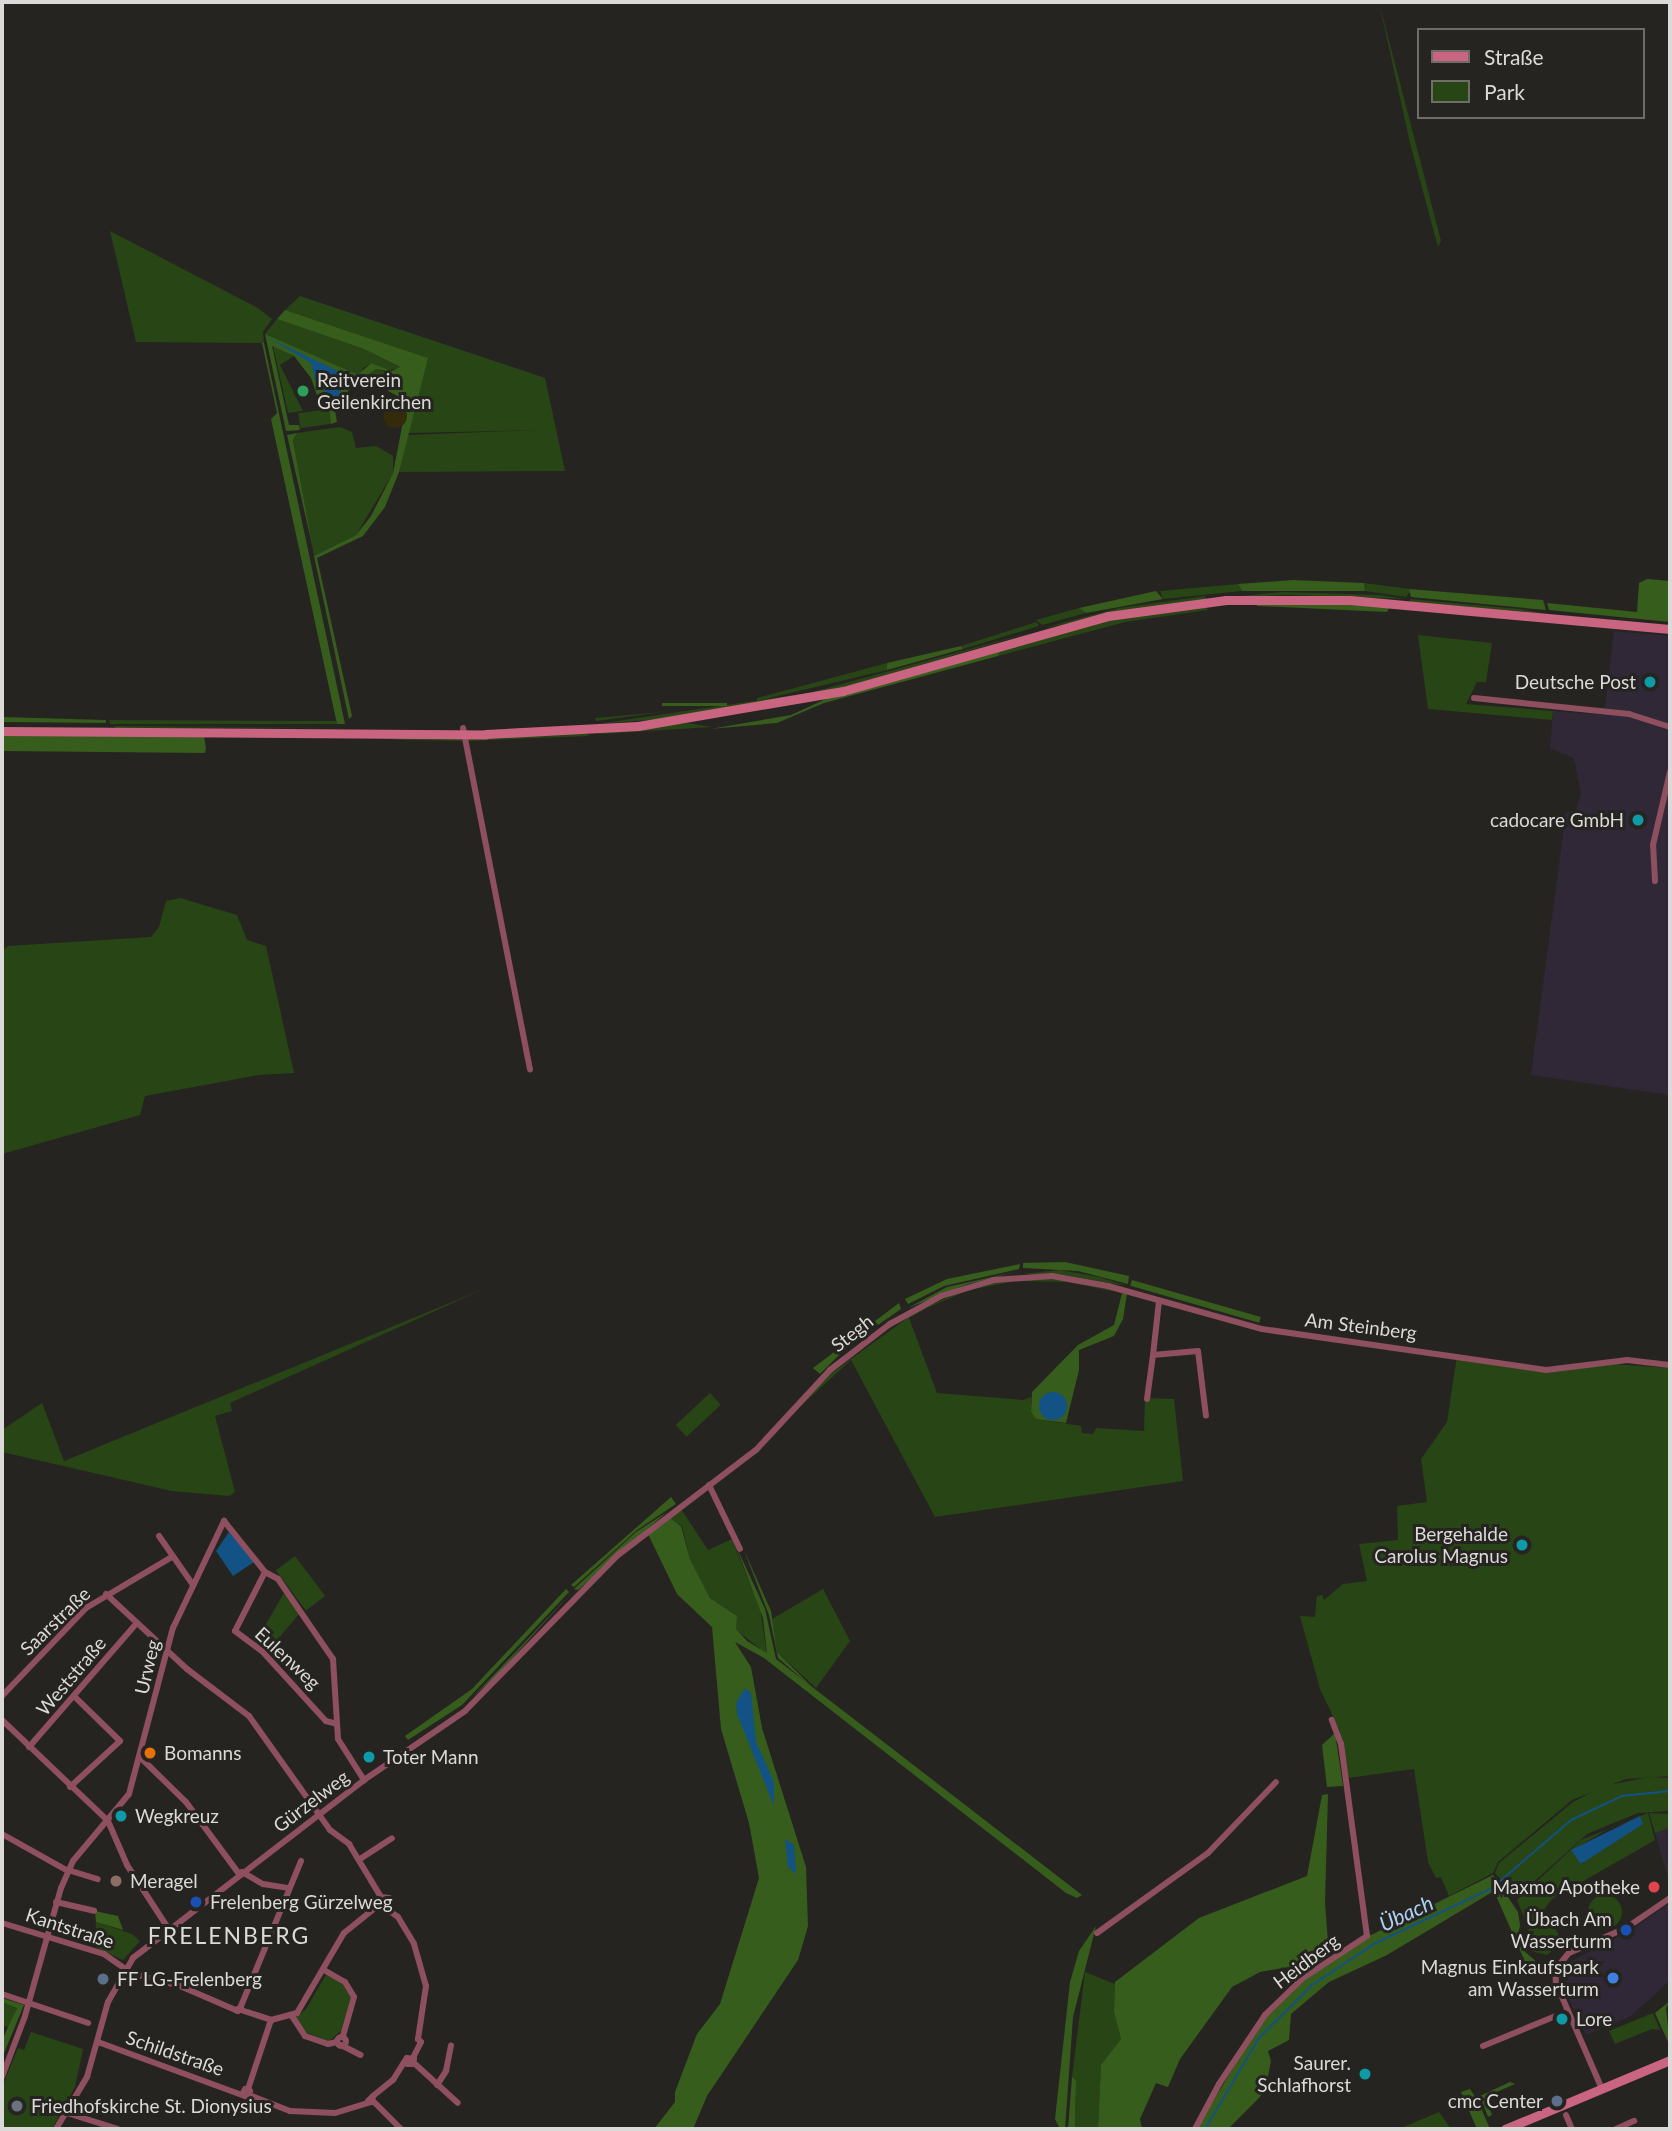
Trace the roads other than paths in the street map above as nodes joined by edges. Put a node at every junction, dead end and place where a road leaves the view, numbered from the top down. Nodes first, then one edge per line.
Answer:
1 (1670, 629) edge
2 (1474, 698) dead end
3 (1670, 727) edge
4 (2, 731) edge
5 (464, 731) junction
6 (1670, 772) edge
7 (1655, 881) dead end
8 (530, 1069) dead end
9 (1052, 1276) joint
10 (1159, 1301) junction
11 (1153, 1355) junction
12 (1670, 1364) edge
13 (1147, 1399) dead end
14 (1206, 1416) dead end
15 (709, 1485) junction
16 (159, 1536) dead end
17 (641, 1536) joint
18 (740, 1549) dead end
19 (172, 1557) junction
20 (265, 1572) junction
21 (193, 1586) junction
22 (106, 1594) junction
23 (136, 1624) junction
24 (167, 1651) junction
25 (2, 1696) edge
26 (76, 1698) junction
27 (2, 1720) edge
28 (1332, 1720) dead end
29 (337, 1724) junction
30 (29, 1747) junction
31 (141, 1758) junction
32 (364, 1780) junction
33 (1276, 1782) dead end
34 (70, 1787) junction
35 (322, 1813) junction
36 (108, 1821) junction
37 (2, 1834) edge
38 (392, 1838) dead end
39 (360, 1860) junction
40 (301, 1861) dead end
41 (68, 1871) junction
42 (241, 1873) junction
43 (98, 1879) dead end
44 (288, 1888) junction
45 (1670, 1898) edge
46 (56, 1902) junction
47 (383, 1902) junction
48 (94, 1911) dead end
49 (2, 1923) edge
50 (168, 1928) junction
51 (1097, 1933) dead end
52 (47, 1936) junction
53 (126, 1968) junction
54 (324, 1970) junction
55 (2, 1994) edge
56 (29, 2003) junction
57 (239, 2009) junction
58 (1568, 2011) junction
59 (292, 2016) junction
60 (271, 2020) junction
61 (88, 2023) dead end
62 (340, 2041) junction
63 (98, 2042) junction
64 (451, 2045) dead end
65 (1483, 2046) dead end
66 (361, 2054) dead end
67 (1670, 2060) edge
68 (411, 2062) junction
69 (2, 2077) edge
70 (437, 2085) junction
71 (1602, 2090) junction
72 (247, 2092) junction
73 (372, 2100) junction
74 (458, 2103) dead end
75 (67, 2113) junction
76 (1566, 2115) dead end
77 (1634, 2121) dead end
78 (56, 2129) edge
79 (118, 2129) edge
80 (401, 2129) edge
81 (1195, 2129) edge
82 (1505, 2129) edge
83 (1572, 2129) edge
84 (1616, 2129) edge

1 - 5 main road
2 - 3 street
4 - 5 main road
5 - 8 street
6 - 7 street
9 - 10 street, Am Steinberg
9 - 15 street, Stegh
10 - 11 street
10 - 12 street, Am Steinberg
11 - 13 street
11 - 14 street
15 - 17 street, Stegh
15 - 18 street
16 - 19 street
17 - 32 street, Gürzelweg
19 - 21 street
19 - 22 street, Saarstraße
20 - 21 street, Urweg
20 - 29 street
20 - 29 street, Eulenweg
21 - 24 street, Urweg
22 - 23 street
22 - 25 street, Saarstraße
23 - 24 street
23 - 26 street, Weststraße
24 - 31 street, Urweg
24 - 35 street
26 - 30 street, Weststraße
26 - 34 street
27 - 30 street
28 - 81 street, Heidberg
29 - 32 street
30 - 34 street
31 - 36 street, Urweg
31 - 42 street
32 - 35 street, Gürzelweg
33 - 51 street
34 - 36 street
35 - 39 street
35 - 42 street, Gürzelweg
36 - 41 street, Urweg
36 - 50 street
37 - 41 street
38 - 39 street
39 - 47 street
40 - 44 street
41 - 43 street
41 - 46 street, Urweg
42 - 44 street
42 - 50 street, Gürzelweg
44 - 57 street
45 - 58 street
46 - 48 street
46 - 52 street, Urweg
47 - 54 street
47 - 68 street
49 - 52 street, Kantstraße
50 - 53 street, Gürzelweg
52 - 53 street, Kantstraße
52 - 56 street, Urweg
53 - 57 street, Kantstraße
53 - 63 street, Gürzelweg
54 - 59 street
54 - 62 street
55 - 56 street
56 - 61 street
56 - 69 street, Urweg
57 - 60 street, Kantstraße
58 - 65 street
58 - 71 street
59 - 60 street
59 - 62 street
60 - 72 street
62 - 66 street
63 - 72 street, Schildstraße
63 - 75 street, Gürzelweg
64 - 70 street
67 - 71 main road
68 - 70 street
68 - 73 street, Schildstraße
70 - 74 street
71 - 82 main road
72 - 73 street, Schildstraße
73 - 80 street
75 - 78 street, Gürzelweg
75 - 79 street
76 - 83 street
77 - 84 street

